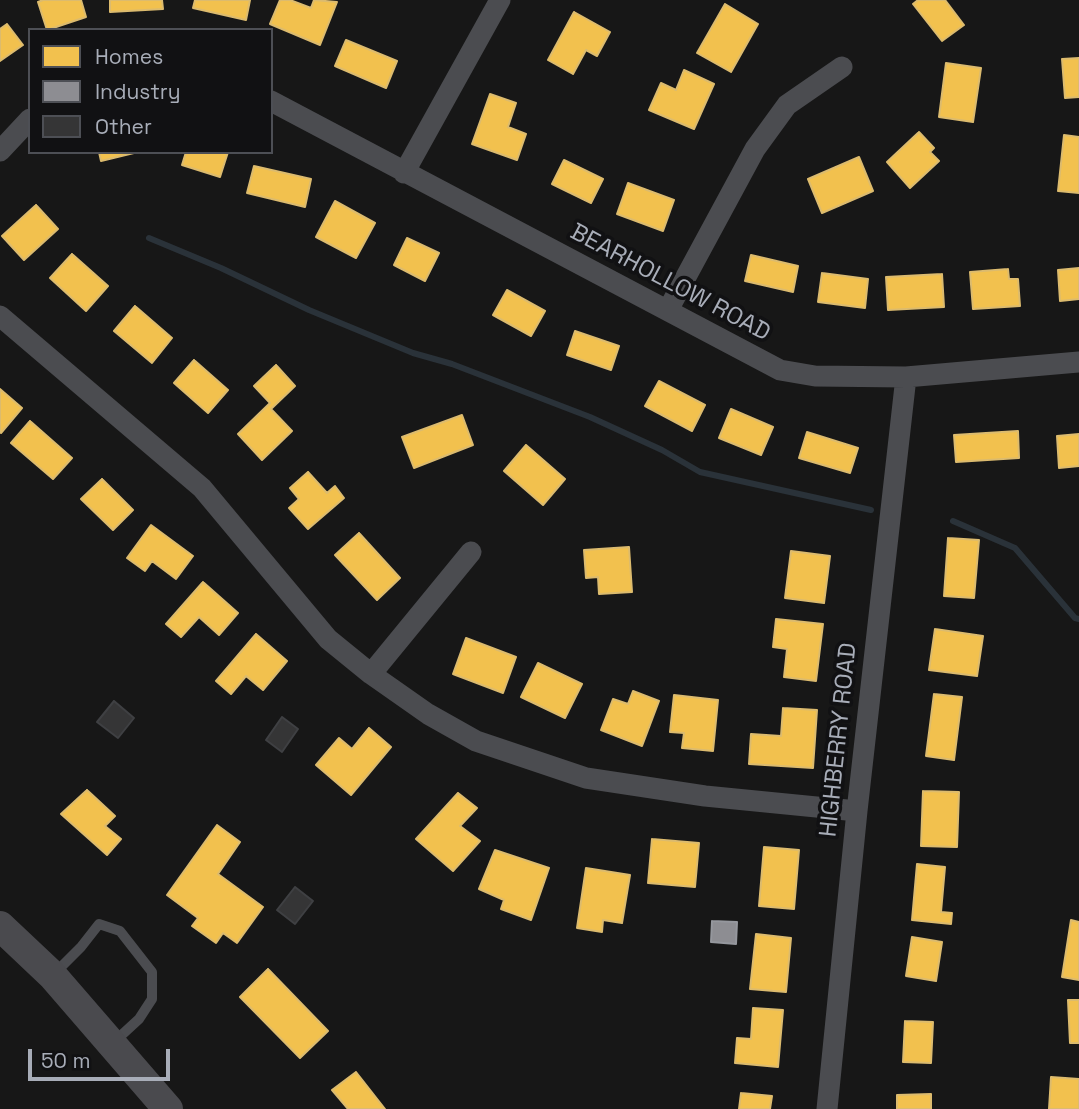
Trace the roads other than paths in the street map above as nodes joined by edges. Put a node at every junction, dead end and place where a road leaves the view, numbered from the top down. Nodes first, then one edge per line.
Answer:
1 (500, 0) edge
2 (842, 67) dead end
3 (273, 102) edge
4 (28, 122) edge
5 (0, 150) edge
6 (404, 173) junction
7 (668, 310) junction
8 (0, 316) edge
9 (1079, 362) edge
10 (905, 377) junction
11 (471, 552) dead end
12 (371, 674) junction
13 (857, 811) junction
14 (0, 926) edge
15 (52, 975) junction
16 (112, 1044) junction
17 (168, 1109) edge
18 (827, 1109) edge

1 - 6 street
2 - 7 street
3 - 6 street, BEARHOLLOW ROAD
4 - 5 street
6 - 7 street, BEARHOLLOW ROAD
7 - 10 street, BEARHOLLOW ROAD
8 - 12 street
9 - 10 street, BEARHOLLOW ROAD
10 - 13 street, HIGHBERRY ROAD
11 - 12 street
12 - 13 street
13 - 18 street, HIGHBERRY ROAD
14 - 15 main road
15 - 16 main road
15 - 16 lane
16 - 17 main road

